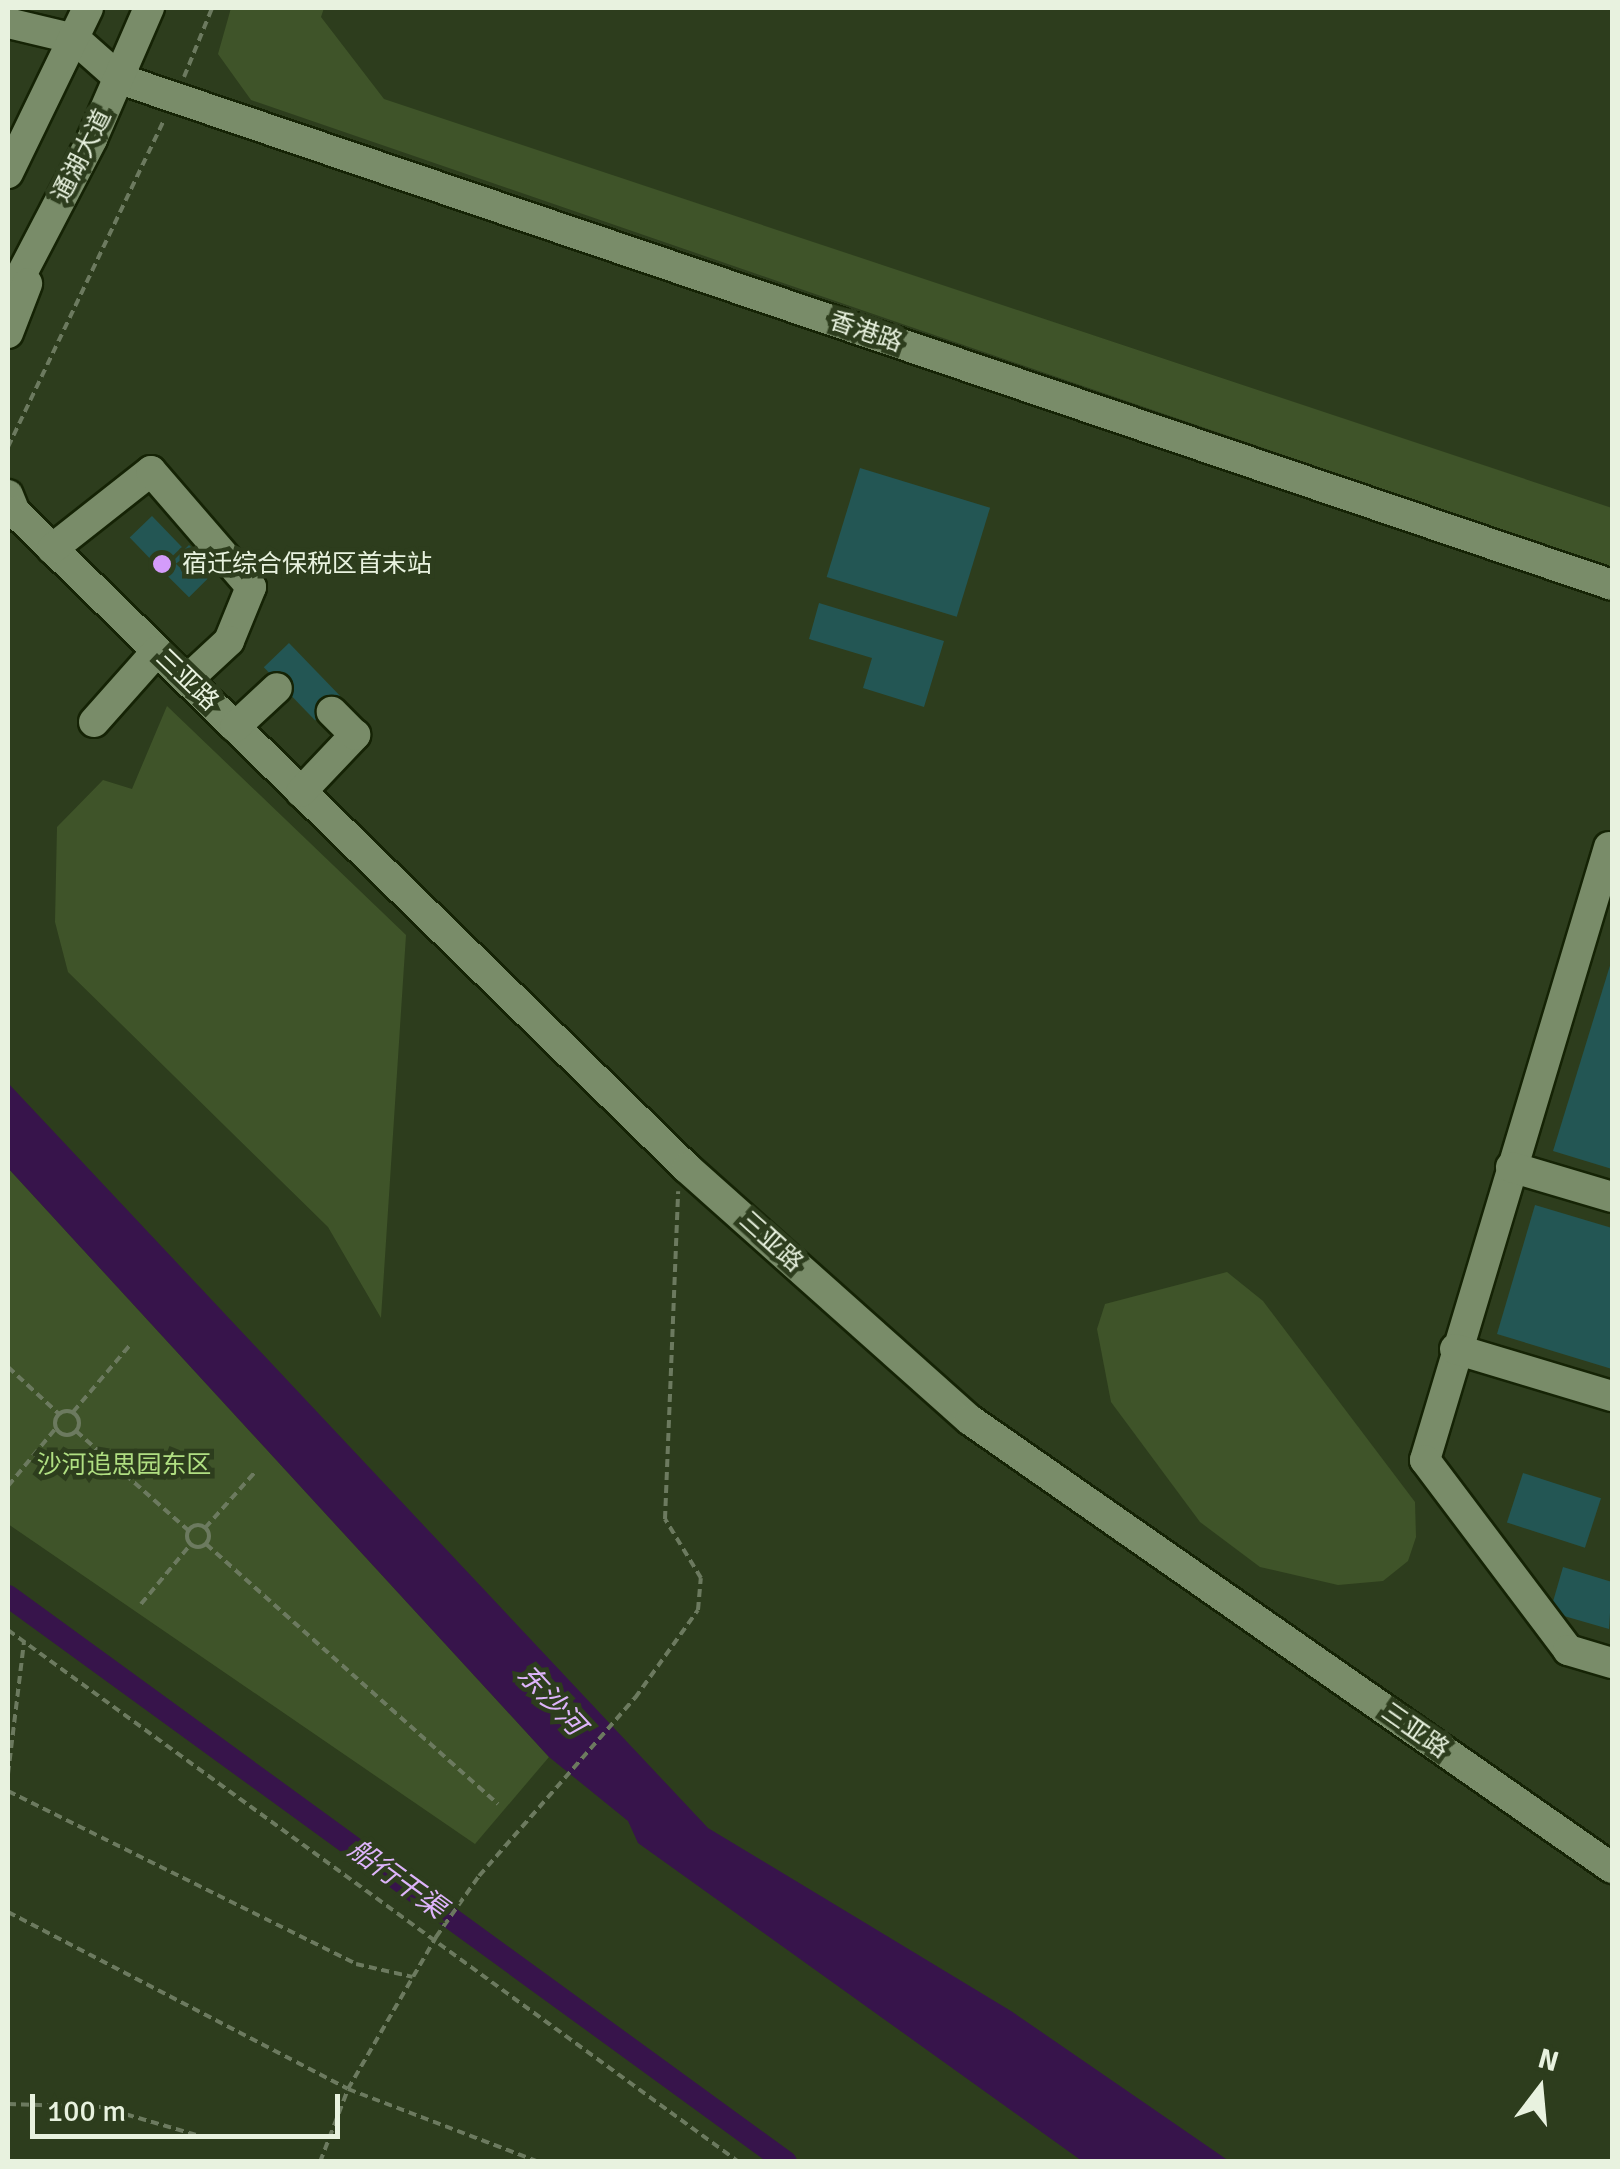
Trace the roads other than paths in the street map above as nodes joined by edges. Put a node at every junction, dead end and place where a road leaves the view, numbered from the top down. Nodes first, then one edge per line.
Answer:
1 (88, 8) edge
2 (149, 8) edge
3 (8, 23) edge
4 (75, 39) junction
5 (120, 79) junction
6 (8, 173) edge
7 (69, 182) junction
8 (8, 300) edge
9 (8, 333) edge
10 (10, 506) edge
11 (52, 549) junction
12 (1612, 585) edge
13 (157, 651) junction
14 (187, 680) junction
15 (277, 688) dead end
16 (332, 712) dead end
17 (94, 722) dead end
18 (235, 727) junction
19 (301, 792) junction
20 (1611, 844) edge
21 (1511, 1167) junction
22 (1612, 1197) edge
23 (1456, 1349) junction
24 (1612, 1396) edge
25 (1612, 1663) edge
26 (1612, 1868) edge

1 - 4 street
2 - 5 street, 通湖大道
3 - 4 street
4 - 5 street
4 - 6 street
5 - 7 street, 通湖大道
5 - 12 street, 香港路
7 - 8 street, 通湖大道
7 - 9 street
10 - 11 street, 三亚路
11 - 13 street, 三亚路
11 - 14 street
13 - 14 street, 三亚路
13 - 17 street
14 - 18 street, 三亚路
15 - 18 street
16 - 19 street
18 - 19 street, 三亚路
19 - 26 street, 三亚路
20 - 21 street
21 - 22 street
21 - 23 street
23 - 24 street
23 - 25 street

